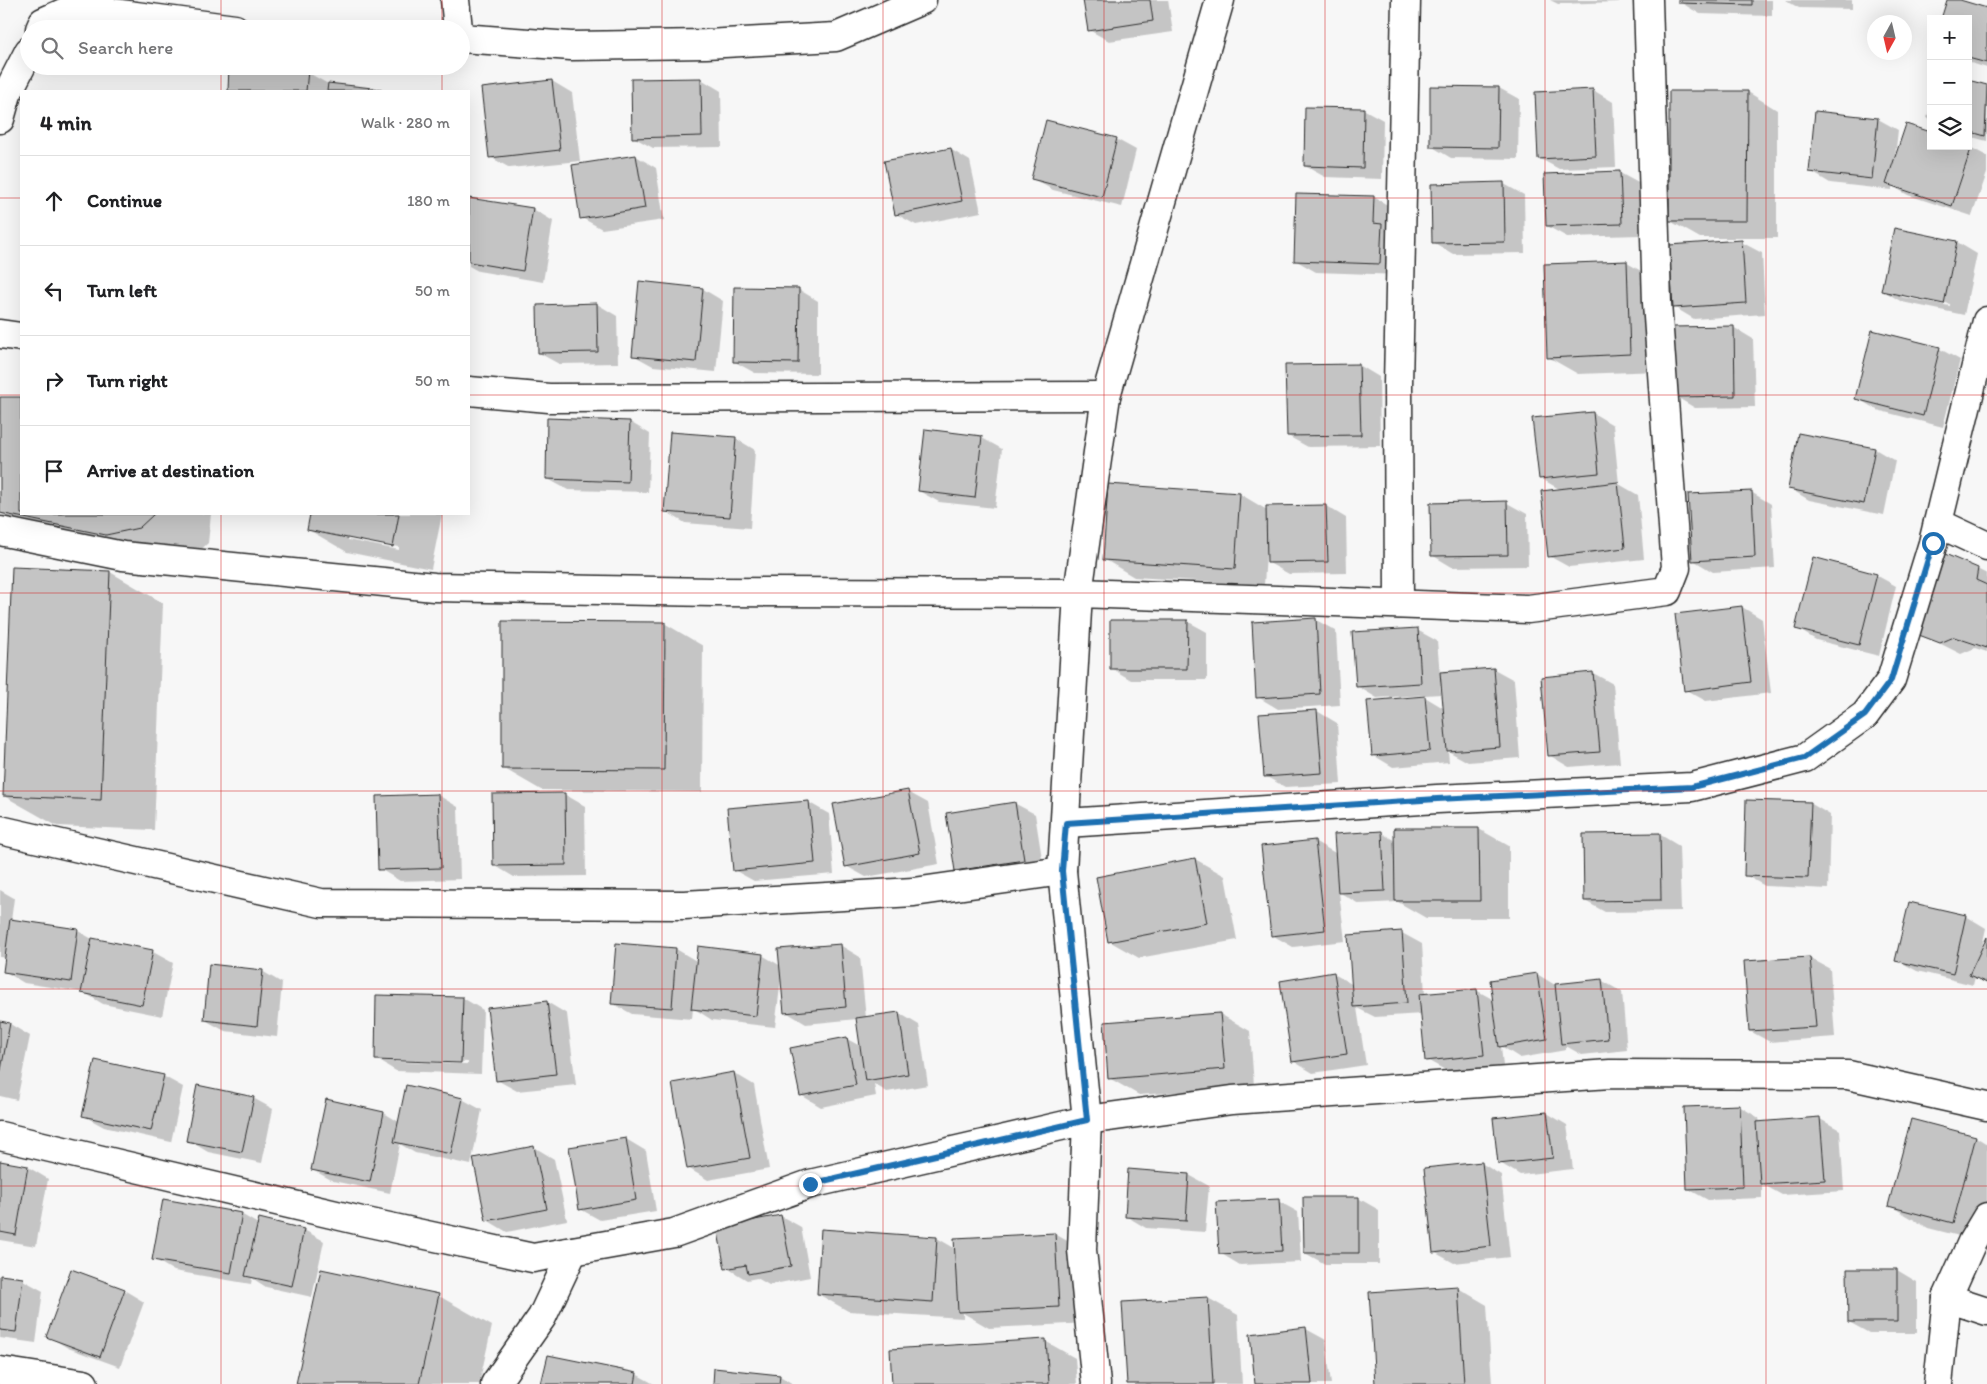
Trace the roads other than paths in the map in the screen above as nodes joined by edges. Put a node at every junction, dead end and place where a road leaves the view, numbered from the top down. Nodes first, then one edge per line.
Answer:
1 (455, 0) edge
2 (922, 0) edge
3 (1220, 0) edge
4 (1406, 0) edge
5 (1648, 0) edge
6 (48, 20) edge
7 (166, 20) edge
8 (457, 20) edge
9 (470, 39) edge
10 (20, 69) edge
11 (0, 119) edge
12 (1987, 321) edge
13 (0, 334) edge
14 (20, 337) edge
15 (470, 391) edge
16 (1106, 396) junction
17 (1938, 522) junction
18 (0, 531) edge
19 (1987, 546) edge
20 (1078, 593) junction
21 (1399, 604) junction
22 (1066, 823) junction
23 (0, 830) edge
24 (1062, 871) junction
25 (1987, 1106) edge
26 (1087, 1120) junction
27 (0, 1136) edge
28 (1987, 1217) edge
29 (573, 1251) junction
30 (1947, 1298) junction
31 (1987, 1311) edge
32 (0, 1371) edge
33 (84, 1384) edge
34 (495, 1384) edge
35 (1096, 1384) edge
36 (1938, 1384) edge

1 - 8 street
2 - 9 street
3 - 16 street
4 - 21 street
5 - 21 street
6 - 7 street
10 - 11 street
12 - 17 street
13 - 14 street
15 - 16 street
16 - 20 street
17 - 19 street
17 - 22 street
18 - 20 street
20 - 21 street
20 - 22 street
22 - 24 street
23 - 24 street
24 - 26 street
25 - 26 street
26 - 29 street
26 - 35 street
27 - 29 street
28 - 30 street
29 - 34 street
30 - 31 street
30 - 36 street
32 - 33 street

